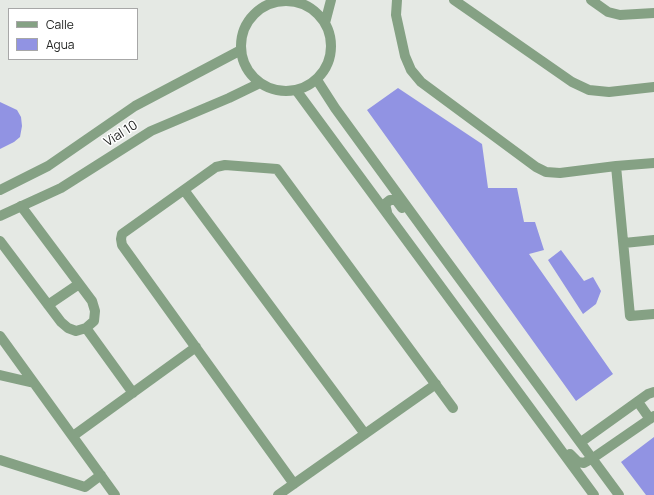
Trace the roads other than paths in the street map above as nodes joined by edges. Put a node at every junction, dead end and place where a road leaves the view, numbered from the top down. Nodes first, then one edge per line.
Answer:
1 (282, 0) edge
2 (331, 0) edge
3 (397, 0) edge
4 (454, 0) edge
5 (591, 0) edge
6 (654, 13) edge
7 (325, 23) junction
8 (241, 50) junction
9 (316, 80) junction
10 (260, 83) junction
11 (654, 86) edge
12 (296, 90) junction
13 (654, 162) edge
14 (616, 166) junction
15 (0, 190) edge
16 (184, 190) junction
17 (21, 206) junction
18 (387, 212) junction
19 (0, 216) edge
20 (654, 240) edge
21 (0, 241) edge
22 (624, 243) junction
23 (437, 248) junction
24 (79, 284) junction
25 (48, 305) junction
26 (654, 314) edge
27 (86, 328) junction
28 (0, 336) edge
29 (196, 347) junction
30 (0, 375) edge
31 (34, 383) junction
32 (436, 384) junction
33 (654, 392) edge
34 (133, 393) junction
35 (638, 402) junction
36 (453, 408) dead end
37 (652, 418) edge
38 (540, 420) junction
39 (365, 434) junction
40 (73, 436) junction
41 (580, 442) junction
42 (593, 458) junction
43 (0, 460) edge
44 (101, 475) junction
45 (294, 484) junction
46 (115, 495) edge
47 (278, 495) edge
48 (594, 495) edge
49 (619, 495) edge

1 - 7 street
1 - 8 street
2 - 7 street
3 - 14 street
4 - 11 street
5 - 6 street
7 - 9 street
8 - 10 street
8 - 15 street, Vial 10
9 - 12 street
9 - 23 street
10 - 12 street
10 - 17 street, Vial 10
12 - 18 street
13 - 14 street
14 - 22 street
16 - 29 street
16 - 32 street
16 - 39 street
17 - 19 street, Vial 10
17 - 24 street
18 - 23 street
18 - 38 street
20 - 22 street
21 - 25 street
22 - 26 street
23 - 41 street
24 - 25 street
24 - 27 street
25 - 27 street
27 - 34 street
28 - 31 street
29 - 34 street
29 - 45 street
30 - 31 street
31 - 40 street
32 - 36 street
32 - 39 street
33 - 35 street
34 - 40 street
35 - 37 street
35 - 41 street
37 - 42 street
38 - 42 street
38 - 48 street
39 - 45 street
40 - 44 street
41 - 42 street
42 - 49 street
43 - 44 street
44 - 46 street
45 - 47 street

